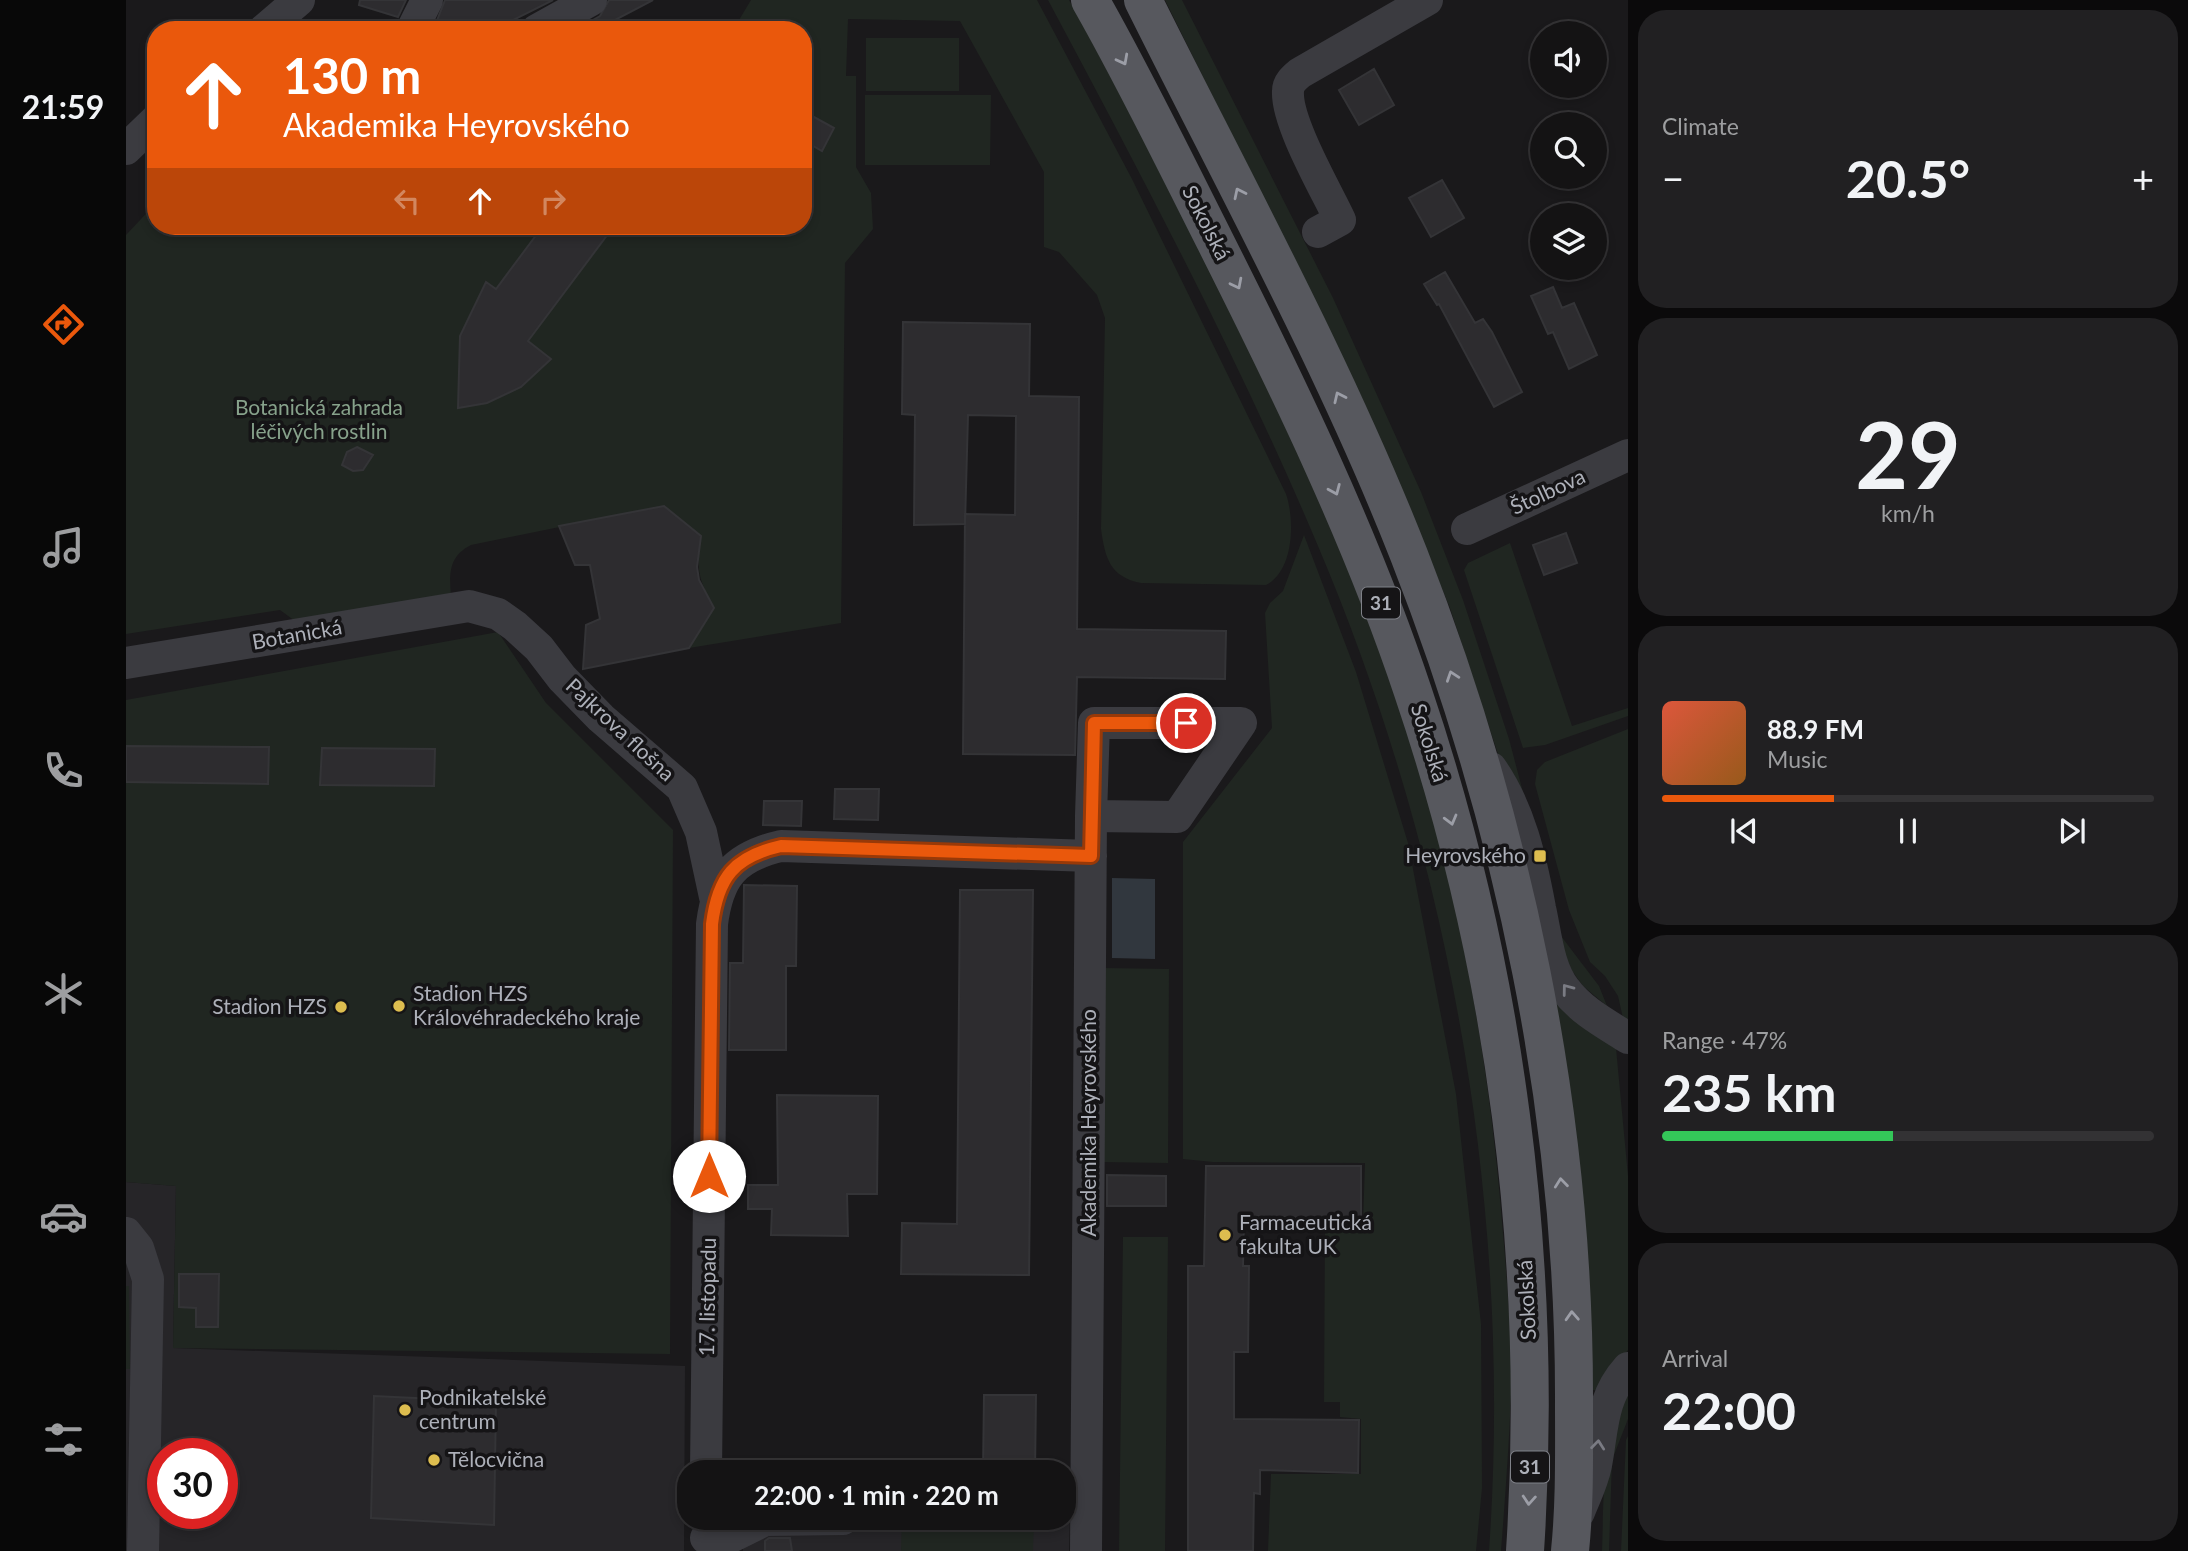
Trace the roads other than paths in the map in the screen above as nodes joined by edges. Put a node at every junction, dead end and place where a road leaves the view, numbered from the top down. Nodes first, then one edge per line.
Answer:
1 (427, 0) edge
2 (592, 0) edge
3 (1090, 0) edge
4 (1143, 0) edge
5 (1427, 0) edge
6 (416, 21) edge
7 (554, 21) edge
8 (147, 129) edge
9 (126, 149) edge
10 (1318, 232) dead end
11 (1628, 456) edge
12 (1467, 529) dead end
13 (469, 606) joint
14 (126, 663) edge
15 (1472, 741) junction
16 (1091, 816) junction
17 (1091, 856) junction
18 (715, 897) junction
19 (1628, 1038) edge
20 (126, 1233) edge
21 (1628, 1368) edge
22 (136, 1420) edge
23 (706, 1460) edge
24 (706, 1536) edge
25 (747, 1541) edge
26 (1571, 1542) edge
27 (143, 1551) edge
28 (1086, 1551) edge
29 (1525, 1551) edge

1 - 6 street
2 - 7 street
3 -> 29 main road, Sokolská / 31
15 -> 4 main road, Sokolská / 31
5 - 10 street
8 - 9 street
11 - 12 street, Štolbova
13 - 14 street, Botanická
13 - 18 street, Pajkrova flošna
19 -> 15 street
26 -> 15 main road, Sokolská / 31
16 - 16 street, Akademika Heyrovského
16 - 17 street, Akademika Heyrovského
17 - 18 street, 17. listopadu
17 - 28 street, Akademika Heyrovského
18 - 23 street, 17. listopadu
20 - 22 street
26 -> 21 street
22 - 27 street
24 - 25 street

